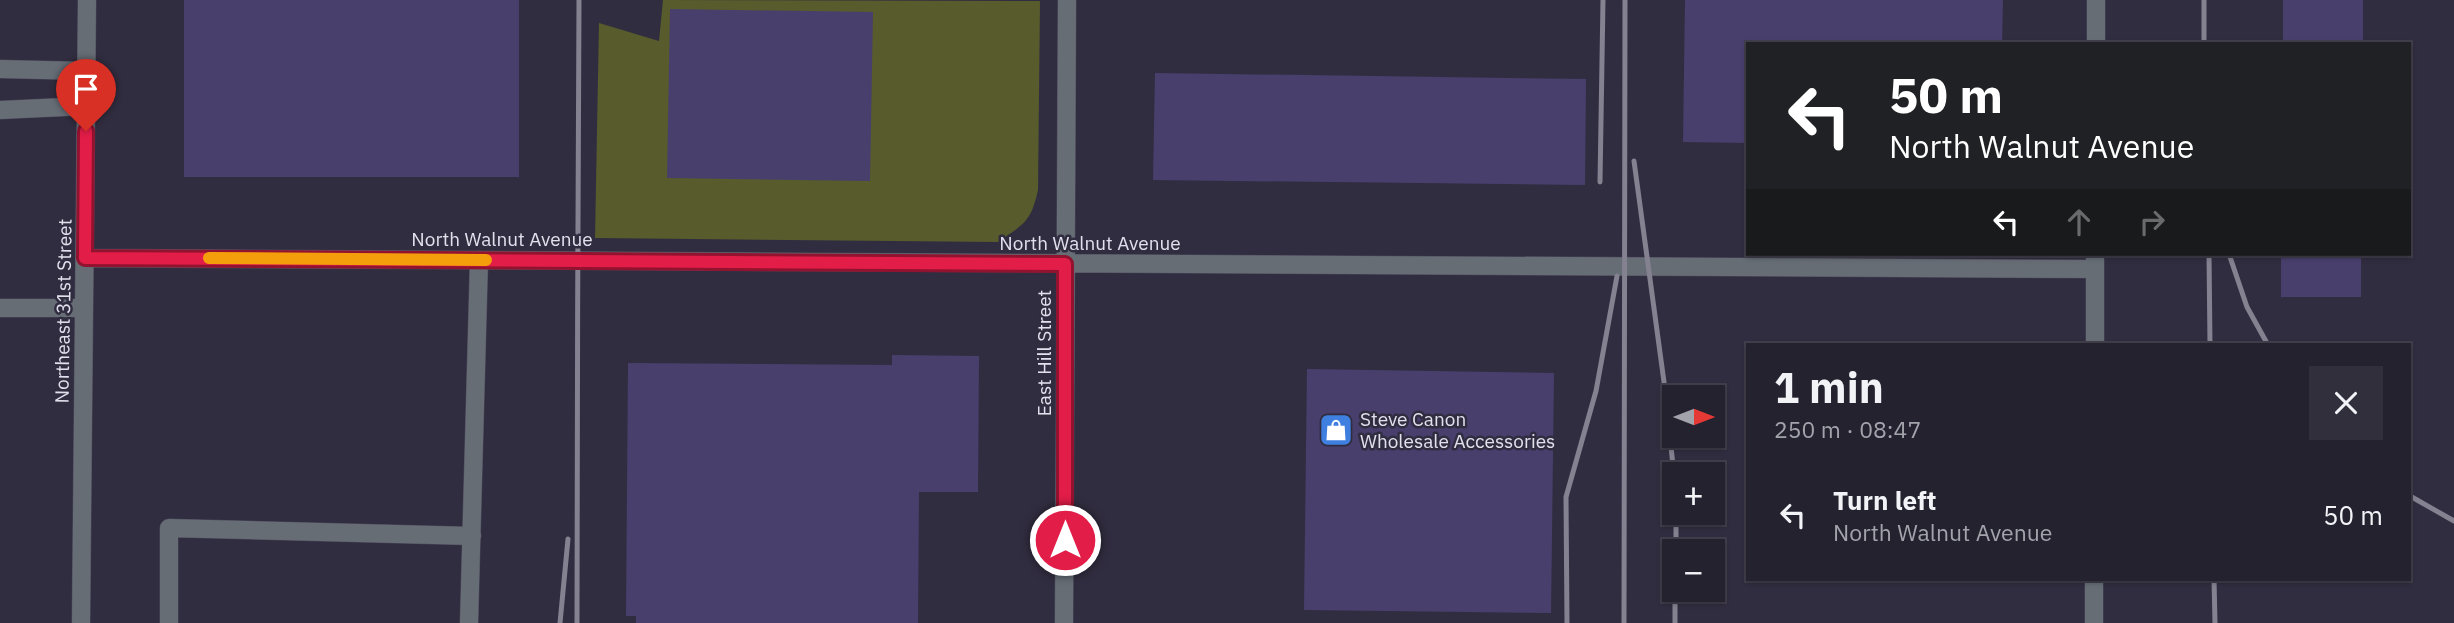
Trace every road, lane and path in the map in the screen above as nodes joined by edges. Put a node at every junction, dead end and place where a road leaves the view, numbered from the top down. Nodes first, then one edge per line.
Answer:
1 (87, 0) edge
2 (1067, 0) edge
3 (2096, 0) edge
4 (2096, 42) edge
5 (0, 69) edge
6 (86, 71) junction
7 (86, 106) junction
8 (0, 110) edge
9 (85, 258) junction
10 (479, 260) junction
11 (2095, 261) edge
12 (1065, 264) junction
13 (0, 308) edge
14 (84, 308) junction
15 (2095, 343) edge
16 (472, 536) junction
17 (2094, 581) edge
18 (81, 623) edge
19 (169, 623) edge
20 (469, 623) edge
21 (1064, 623) edge
22 (2094, 623) edge

1 - 6 street, Northeast 31st Street
2 - 12 street, East Hill Street
3 - 4 street
5 - 6 street
6 - 7 street, Northeast 31st Street
7 - 8 street
7 - 9 street, Northeast 31st Street
9 - 10 street, North Walnut Avenue
9 - 14 street, Northeast 31st Street
10 - 12 street, North Walnut Avenue
10 - 16 street
11 - 12 street, North Walnut Avenue
11 - 15 street
12 - 21 street, East Hill Street
13 - 14 street
14 - 18 street, Northeast 31st Street
16 - 19 street
16 - 20 street
17 - 22 street

